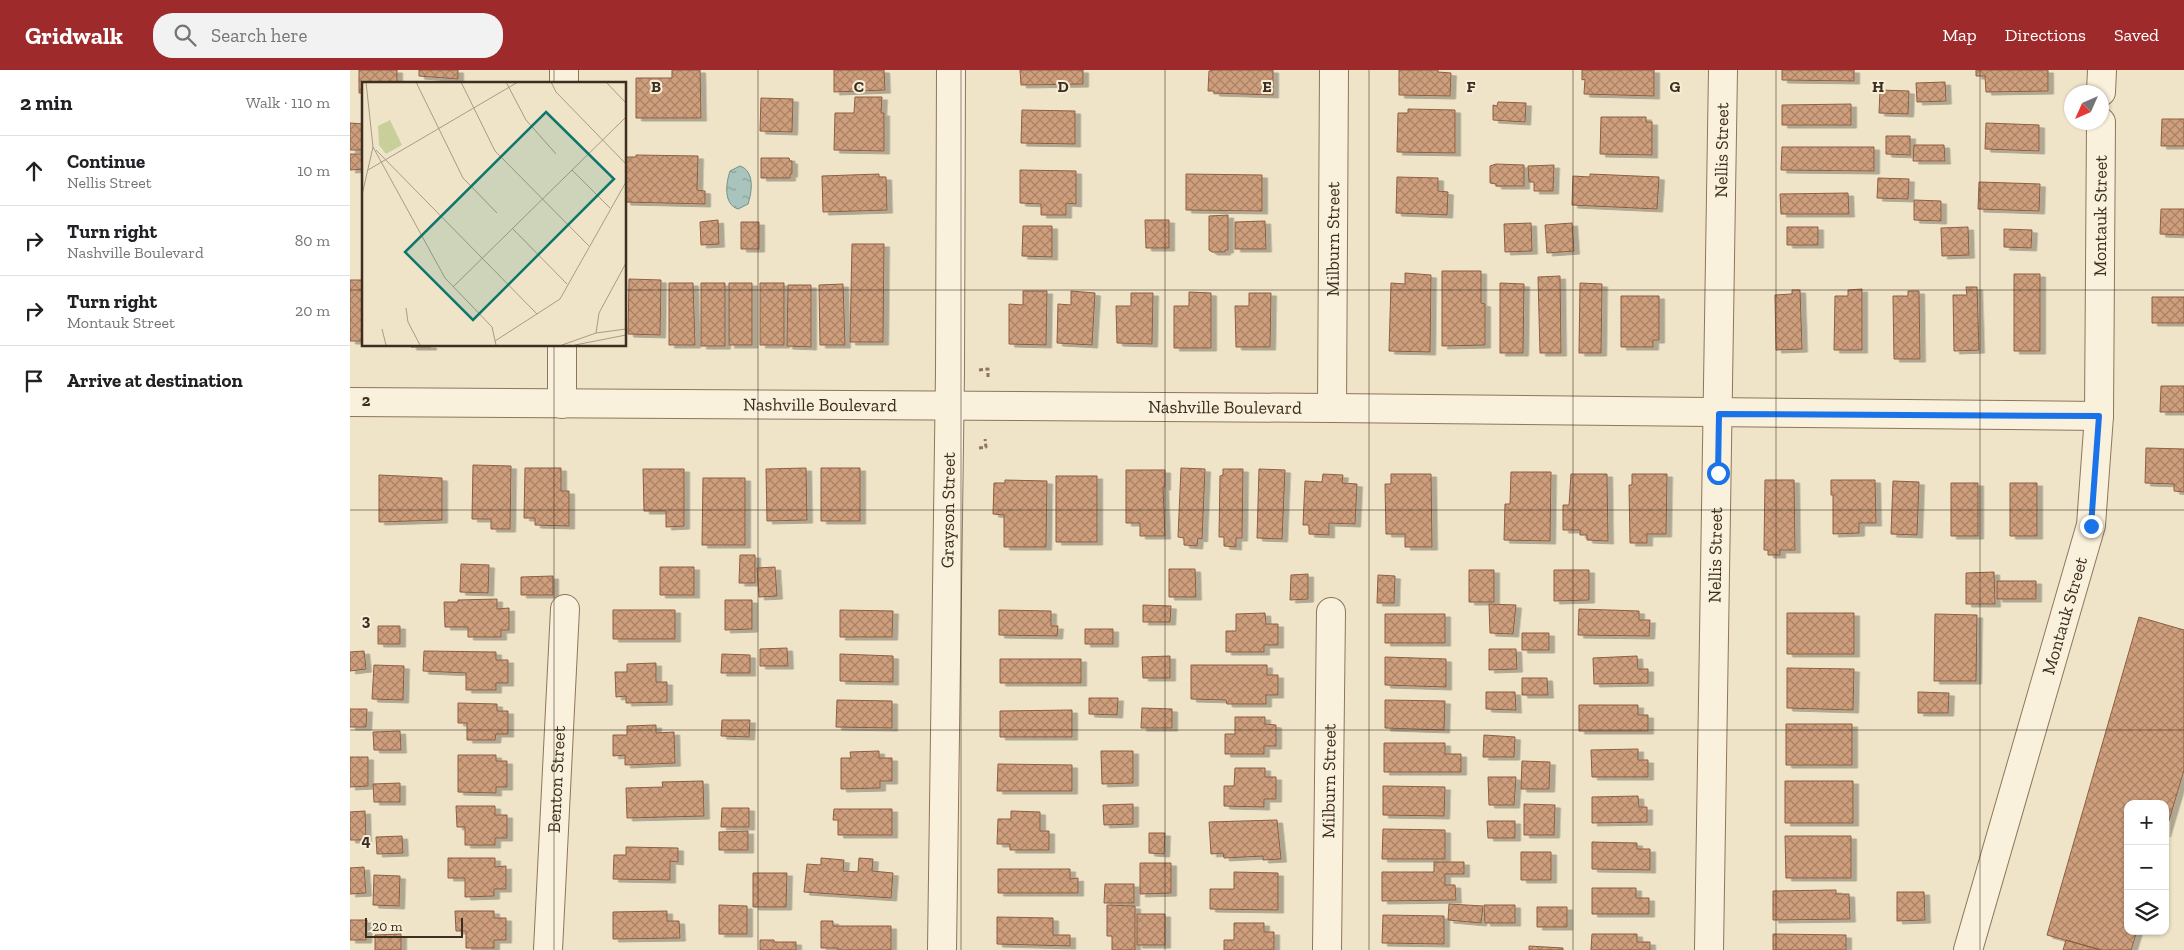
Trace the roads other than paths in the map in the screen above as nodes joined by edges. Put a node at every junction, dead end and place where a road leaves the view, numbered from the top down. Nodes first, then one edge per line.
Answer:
1 (950, 70) edge
2 (1334, 70) edge
3 (1723, 70) edge
4 (2102, 70) edge
5 (2102, 85) edge
6 (2101, 130) edge
7 (562, 346) edge
8 (350, 402) edge
9 (562, 404) junction
10 (949, 406) junction
11 (1332, 408) junction
12 (1719, 414) junction
13 (2099, 416) junction
14 (565, 609) dead end
15 (1331, 612) dead end
16 (548, 950) edge
17 (942, 950) edge
18 (1327, 950) edge
19 (1709, 950) edge
20 (1968, 950) edge

1 - 10 street, Grayson Street
2 - 11 street, Milburn Street
3 - 12 street, Nellis Street
4 - 5 street
6 - 13 street, Montauk Street
7 - 9 street
8 - 9 street, Nashville Boulevard
9 - 10 street, Nashville Boulevard
10 - 11 street, Nashville Boulevard
10 - 17 street, Grayson Street
11 - 12 street, Nashville Boulevard
12 - 13 street, Nashville Boulevard
12 - 19 street, Nellis Street
13 - 20 street, Montauk Street
14 - 16 street, Benton Street
15 - 18 street, Milburn Street

